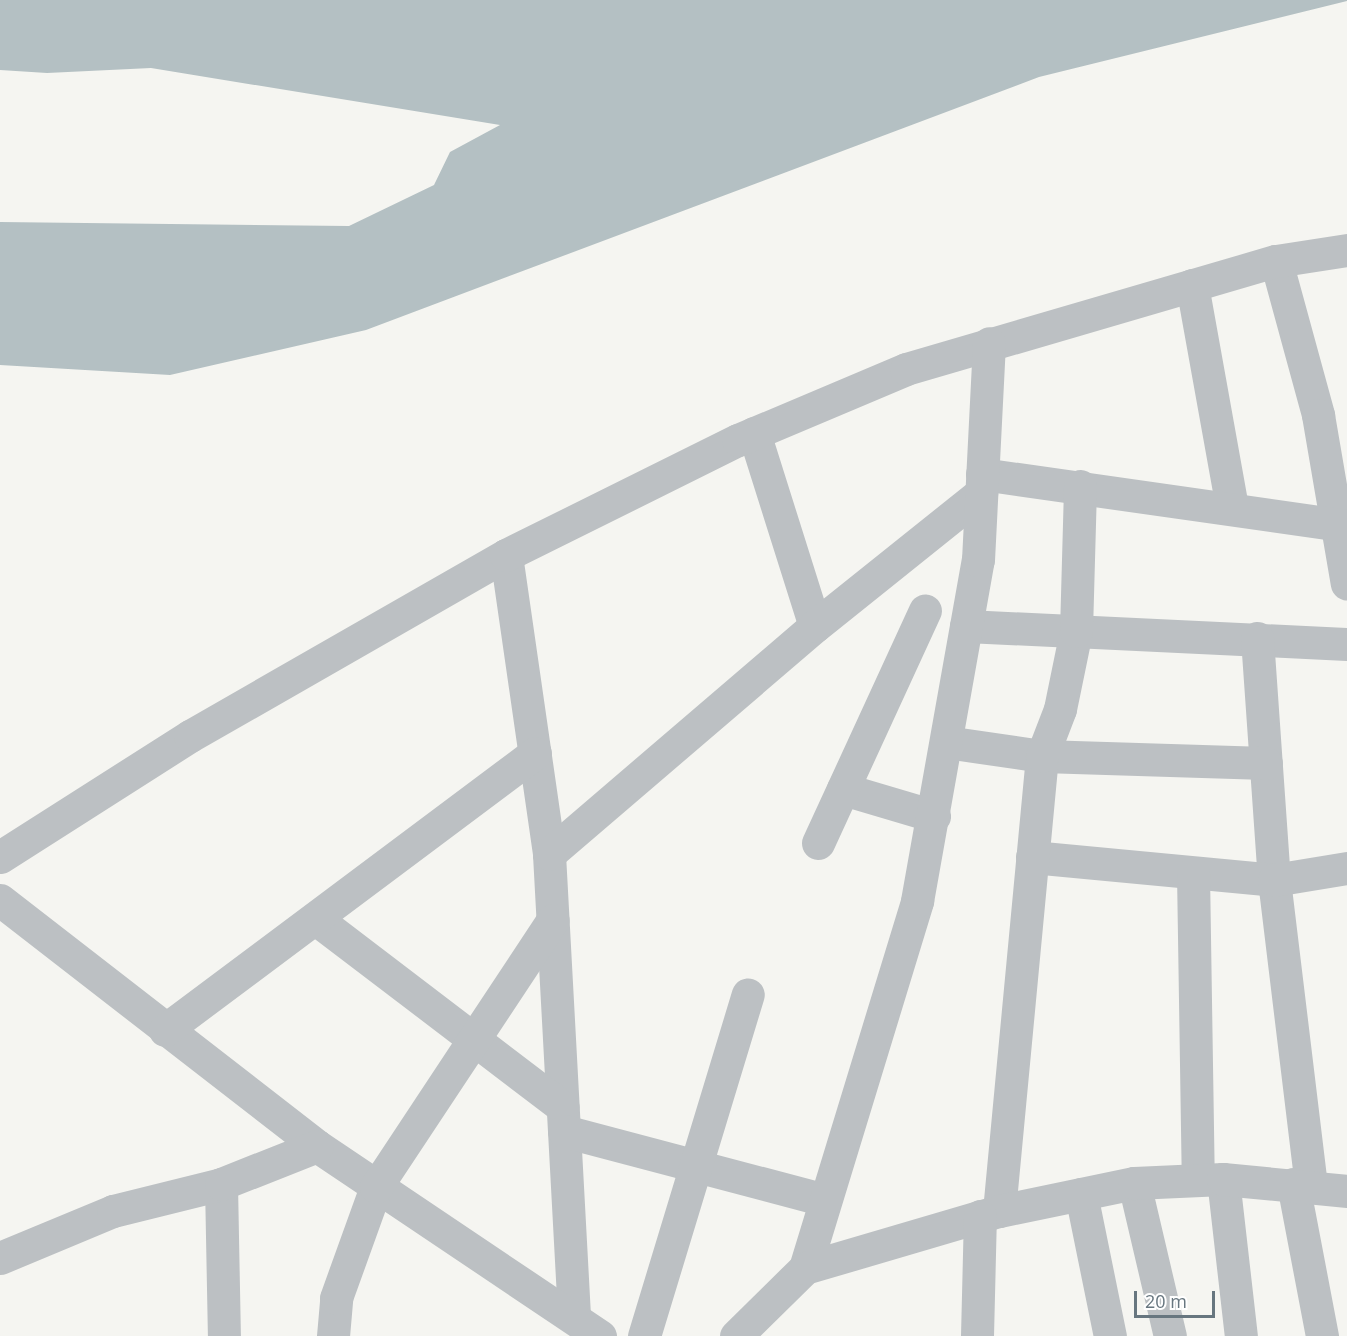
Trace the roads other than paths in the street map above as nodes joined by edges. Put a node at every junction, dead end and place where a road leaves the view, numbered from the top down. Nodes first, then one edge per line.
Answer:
1 (1347, 250) edge
2 (1276, 261) junction
3 (1192, 285) junction
4 (989, 343) junction
5 (754, 433) junction
6 (982, 483) junction
7 (1080, 486) junction
8 (1232, 508) junction
9 (1344, 525) edge
10 (506, 555) junction
11 (1347, 584) edge
12 (925, 610) dead end
13 (815, 626) junction
14 (966, 626) junction
15 (1076, 631) junction
16 (1257, 638) junction
17 (1347, 644) edge
18 (946, 742) junction
19 (535, 753) junction
20 (1042, 756) junction
21 (1266, 763) junction
22 (843, 789) junction
23 (934, 816) junction
24 (818, 843) dead end
25 (549, 854) junction
26 (0, 857) edge
27 (1032, 857) junction
28 (1347, 868) edge
29 (1193, 873) junction
30 (1274, 880) junction
31 (0, 900) edge
32 (316, 919) junction
33 (553, 920) junction
34 (748, 994) dead end
35 (165, 1029) junction
36 (473, 1041) junction
37 (564, 1119) junction
38 (317, 1146) junction
39 (696, 1165) junction
40 (1210, 1179) junction
41 (1134, 1183) junction
42 (221, 1184) junction
43 (1302, 1185) junction
44 (376, 1187) junction
45 (1347, 1191) edge
46 (1081, 1194) junction
47 (825, 1200) junction
48 (990, 1214) junction
49 (0, 1258) edge
50 (805, 1268) junction
51 (587, 1326) edge
52 (224, 1336) edge
53 (333, 1336) edge
54 (644, 1336) edge
55 (736, 1336) edge
56 (977, 1336) edge
57 (1110, 1336) edge
58 (1170, 1336) edge
59 (1241, 1336) edge
60 (1322, 1336) edge

1 - 2 street
2 - 3 street
2 - 9 street
3 - 4 street
3 - 8 street
4 - 5 street
4 - 6 street
5 - 10 street
5 - 13 street
6 - 7 street
6 - 13 street
6 - 14 street
7 - 8 street
7 - 15 street
8 - 9 street
9 - 11 street
10 - 19 street
10 - 26 street
12 - 22 street
13 - 25 street
14 - 15 street
14 - 18 street
15 - 16 street
15 - 20 street
16 - 17 street
16 - 21 street
18 - 20 street
18 - 23 street
19 - 25 street
19 - 32 street
20 - 21 street
20 - 27 street
21 - 30 street
22 - 23 street
22 - 24 street
23 - 47 street
25 - 33 street
27 - 29 street
27 - 48 street
28 - 30 street
29 - 30 street
29 - 40 street
30 - 43 street
31 - 35 street
32 - 35 street
32 - 36 street
33 - 36 street
33 - 37 street
34 - 39 street
35 - 38 street
36 - 37 street
36 - 44 street
37 - 39 street
37 - 51 street
38 - 42 street
38 - 44 street
39 - 47 street
39 - 54 street
40 - 41 street
40 - 43 street
40 - 59 street
41 - 46 street
41 - 58 street
42 - 49 street
42 - 52 street
43 - 45 street
43 - 60 street
44 - 51 street
44 - 53 street
46 - 48 street
46 - 57 street
47 - 50 street
48 - 50 street
48 - 56 street
50 - 55 street

